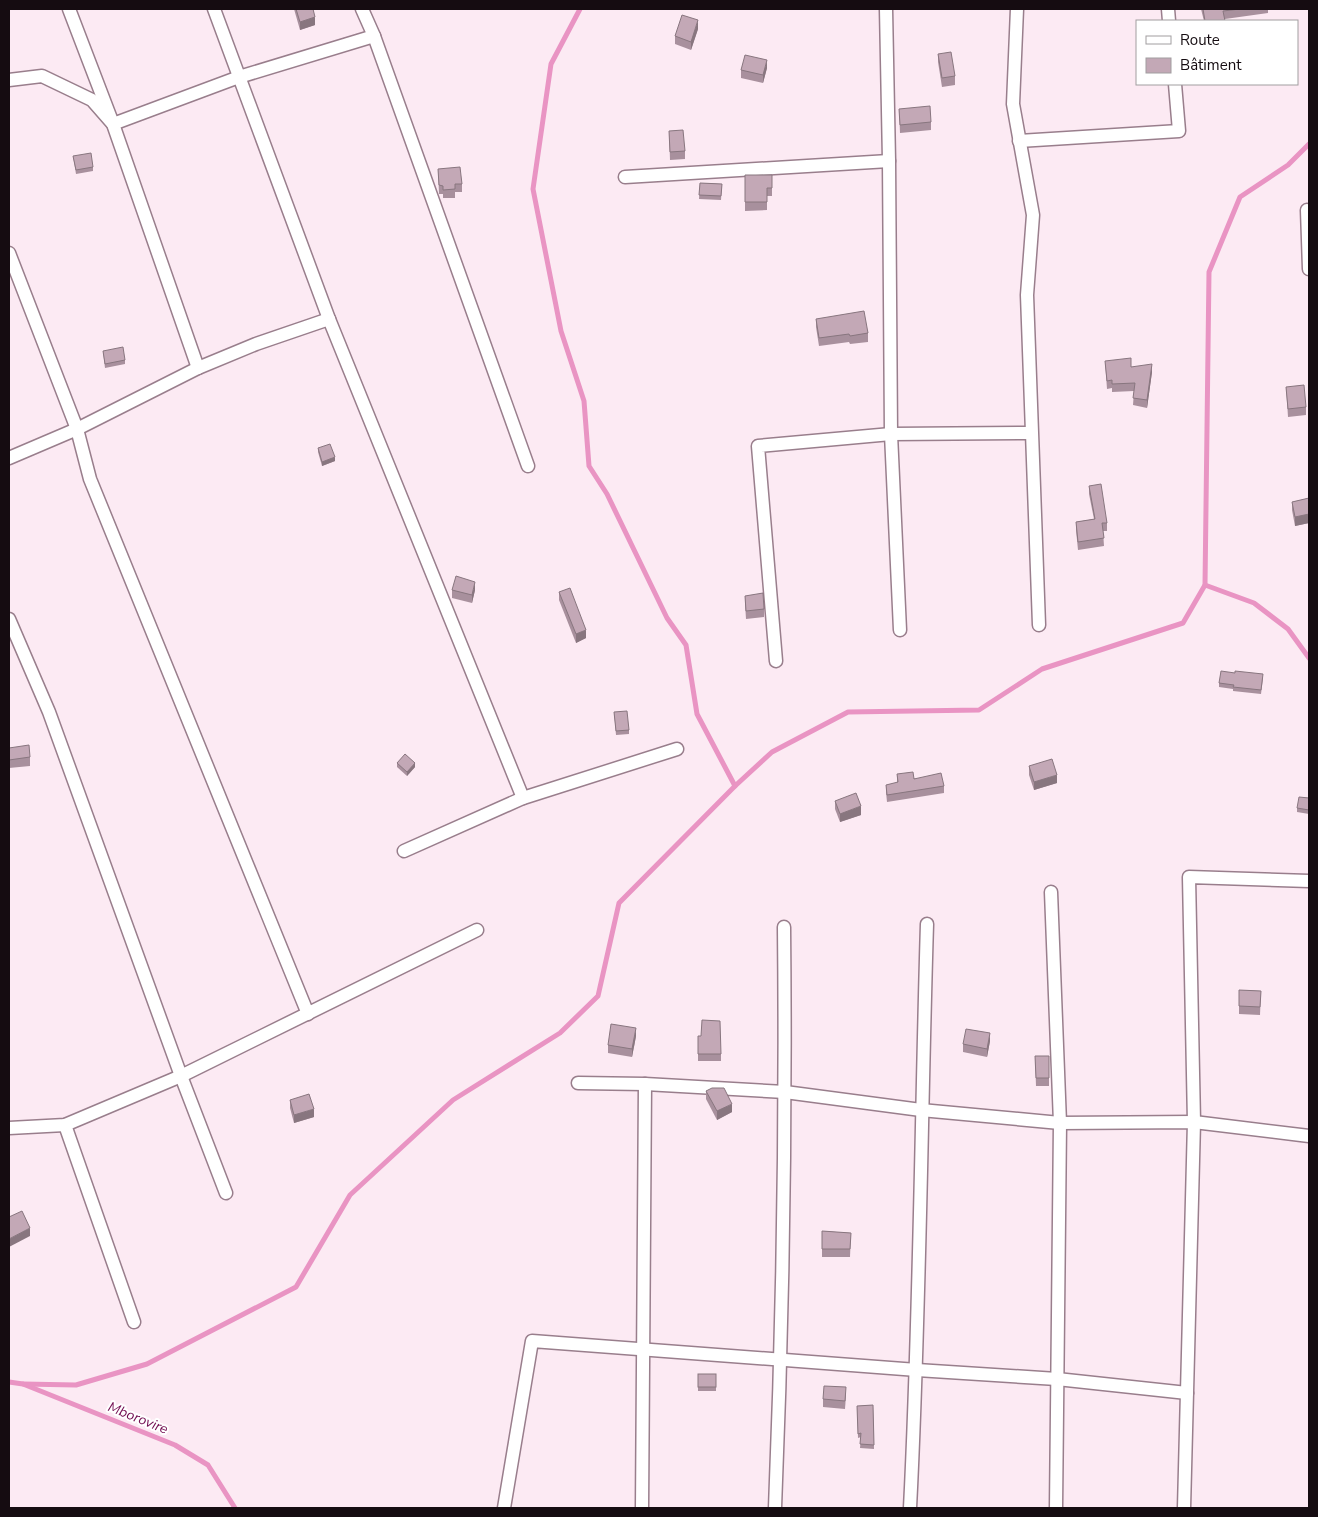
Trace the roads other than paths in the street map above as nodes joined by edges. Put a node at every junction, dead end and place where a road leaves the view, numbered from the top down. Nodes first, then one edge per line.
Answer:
1 (69, 9) edge
2 (214, 9) edge
3 (362, 9) edge
4 (886, 9) edge
5 (1017, 9) edge
6 (374, 36) junction
7 (239, 77) junction
8 (9, 80) edge
9 (1175, 85) edge
10 (114, 124) junction
11 (1020, 141) junction
12 (889, 161) junction
13 (626, 177) dead end
14 (1307, 210) dead end
15 (9, 253) edge
16 (1309, 270) edge
17 (329, 319) junction
18 (198, 368) junction
19 (76, 429) junction
20 (1031, 433) junction
21 (891, 434) junction
22 (9, 458) edge
23 (528, 466) dead end
24 (9, 619) edge
25 (1039, 625) dead end
26 (900, 630) dead end
27 (776, 661) dead end
28 (677, 749) dead end
29 (523, 798) junction
30 (404, 851) dead end
31 (1309, 881) edge
32 (1051, 892) dead end
33 (927, 924) dead end
34 (784, 927) dead end
35 (477, 930) dead end
36 (308, 1014) junction
37 (181, 1076) junction
38 (578, 1083) dead end
39 (645, 1084) junction
40 (785, 1092) junction
41 (921, 1110) junction
42 (1194, 1122) junction
43 (1060, 1123) junction
44 (65, 1125) junction
45 (9, 1128) edge
46 (1309, 1136) edge
47 (226, 1193) dead end
48 (134, 1322) dead end
49 (644, 1350) junction
50 (781, 1360) junction
51 (917, 1370) junction
52 (1057, 1379) junction
53 (1187, 1393) junction
54 (504, 1508) edge
55 (642, 1508) edge
56 (775, 1508) edge
57 (910, 1508) edge
58 (1056, 1508) edge
59 (1184, 1508) edge

1 - 10 street
2 - 7 street
3 - 6 street
4 - 12 street
5 - 11 street
6 - 7 street
6 - 23 street
7 - 10 street
7 - 17 street
8 - 10 street
9 - 11 street
10 - 18 street
11 - 20 street
12 - 13 street
12 - 21 street
14 - 16 street
15 - 19 street
17 - 18 street
17 - 29 street
18 - 19 street
19 - 22 street
19 - 36 street
20 - 21 street
20 - 25 street
21 - 26 street
21 - 27 street
24 - 37 street
28 - 29 street
29 - 30 street
31 - 42 street
32 - 43 street
33 - 41 street
34 - 40 street
35 - 36 street
36 - 37 street
37 - 44 street
37 - 47 street
38 - 39 street
39 - 40 street
39 - 49 street
40 - 41 street
40 - 50 street
41 - 43 street
41 - 51 street
42 - 43 street
42 - 46 street
42 - 53 street
43 - 52 street
44 - 45 street
44 - 48 street
49 - 50 street
49 - 54 street
49 - 55 street
50 - 51 street
50 - 56 street
51 - 52 street
51 - 57 street
52 - 53 street
52 - 58 street
53 - 59 street

